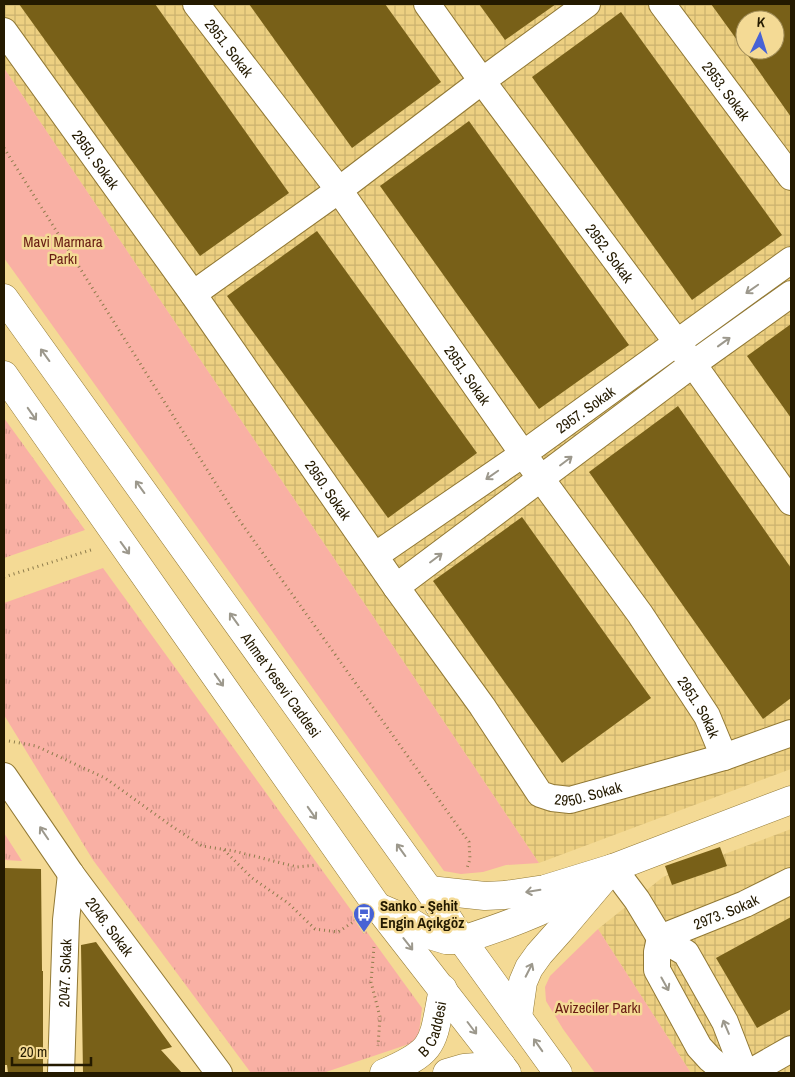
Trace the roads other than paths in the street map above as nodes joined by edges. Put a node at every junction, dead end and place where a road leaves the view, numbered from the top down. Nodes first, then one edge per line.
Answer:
1 (196, 4) edge
2 (427, 4) edge
3 (587, 4) edge
4 (662, 4) edge
5 (4, 31) edge
6 (482, 81) junction
7 (791, 177) edge
8 (339, 190) junction
9 (791, 260) edge
10 (194, 294) junction
11 (791, 294) edge
12 (8, 308) edge
13 (676, 342) junction
14 (693, 364) junction
15 (4, 375) edge
16 (522, 454) junction
17 (542, 479) junction
18 (791, 502) edge
19 (376, 555) junction
20 (396, 587) junction
21 (791, 733) edge
22 (724, 757) junction
23 (4, 776) edge
24 (791, 800) edge
25 (613, 868) junction
26 (71, 874) junction
27 (791, 881) edge
28 (429, 890) junction
29 (377, 906) junction
30 (660, 938) junction
31 (462, 940) junction
32 (443, 989) junction
33 (518, 1017) junction
34 (791, 1049) edge
35 (381, 1064) edge
36 (504, 1069) edge
37 (61, 1073) edge
38 (219, 1073) edge
39 (447, 1073) edge
40 (558, 1073) edge
41 (727, 1073) edge
42 (742, 1073) edge
43 (749, 1073) edge

1 - 8 street, 2951. Sokak
2 - 6 street, 2952. Sokak
3 - 6 street
4 - 7 street, 2953. Sokak
5 - 10 street, 2950. Sokak
6 - 8 street
6 - 13 street, 2952. Sokak
8 - 10 street
8 - 16 street, 2951. Sokak
9 -> 13 street, 2957. Sokak
10 - 19 street, 2950. Sokak
14 -> 11 street, 2957. Sokak
28 -> 12 main road, Ahmet Yesevi Caddesi
13 - 14 street, 2952. Sokak
13 - 16 street, 2957. Sokak
17 -> 14 street, 2957. Sokak
14 - 18 street, 2952. Sokak
15 -> 29 main road
16 - 17 street, 2951. Sokak
16 -> 19 street, 2957. Sokak
20 -> 17 street, 2957. Sokak
17 - 22 street, 2951. Sokak
19 - 20 street, 2950. Sokak
20 - 22 street, 2950. Sokak
21 - 22 street, 2950. Sokak
26 -> 23 street, 2046. Sokak
24 - 25 main road
25 -> 28 main road
25 - 30 street
25 - 31 main road
33 -> 25 main road
26 - 37 street, 2047. Sokak
26 - 38 street, 2046. Sokak
27 - 30 street, 2973. Sokak
28 - 31 main road, Ahmet Yesevi Caddesi
29 - 31 main road
29 -> 32 main road
30 -> 41 street
42 -> 30 street
31 - 33 main road, Ahmet Yesevi Caddesi
32 - 35 main road, B Caddesi
32 -> 36 main road
40 -> 33 main road, Ahmet Yesevi Caddesi
34 - 43 street
36 - 39 main road

